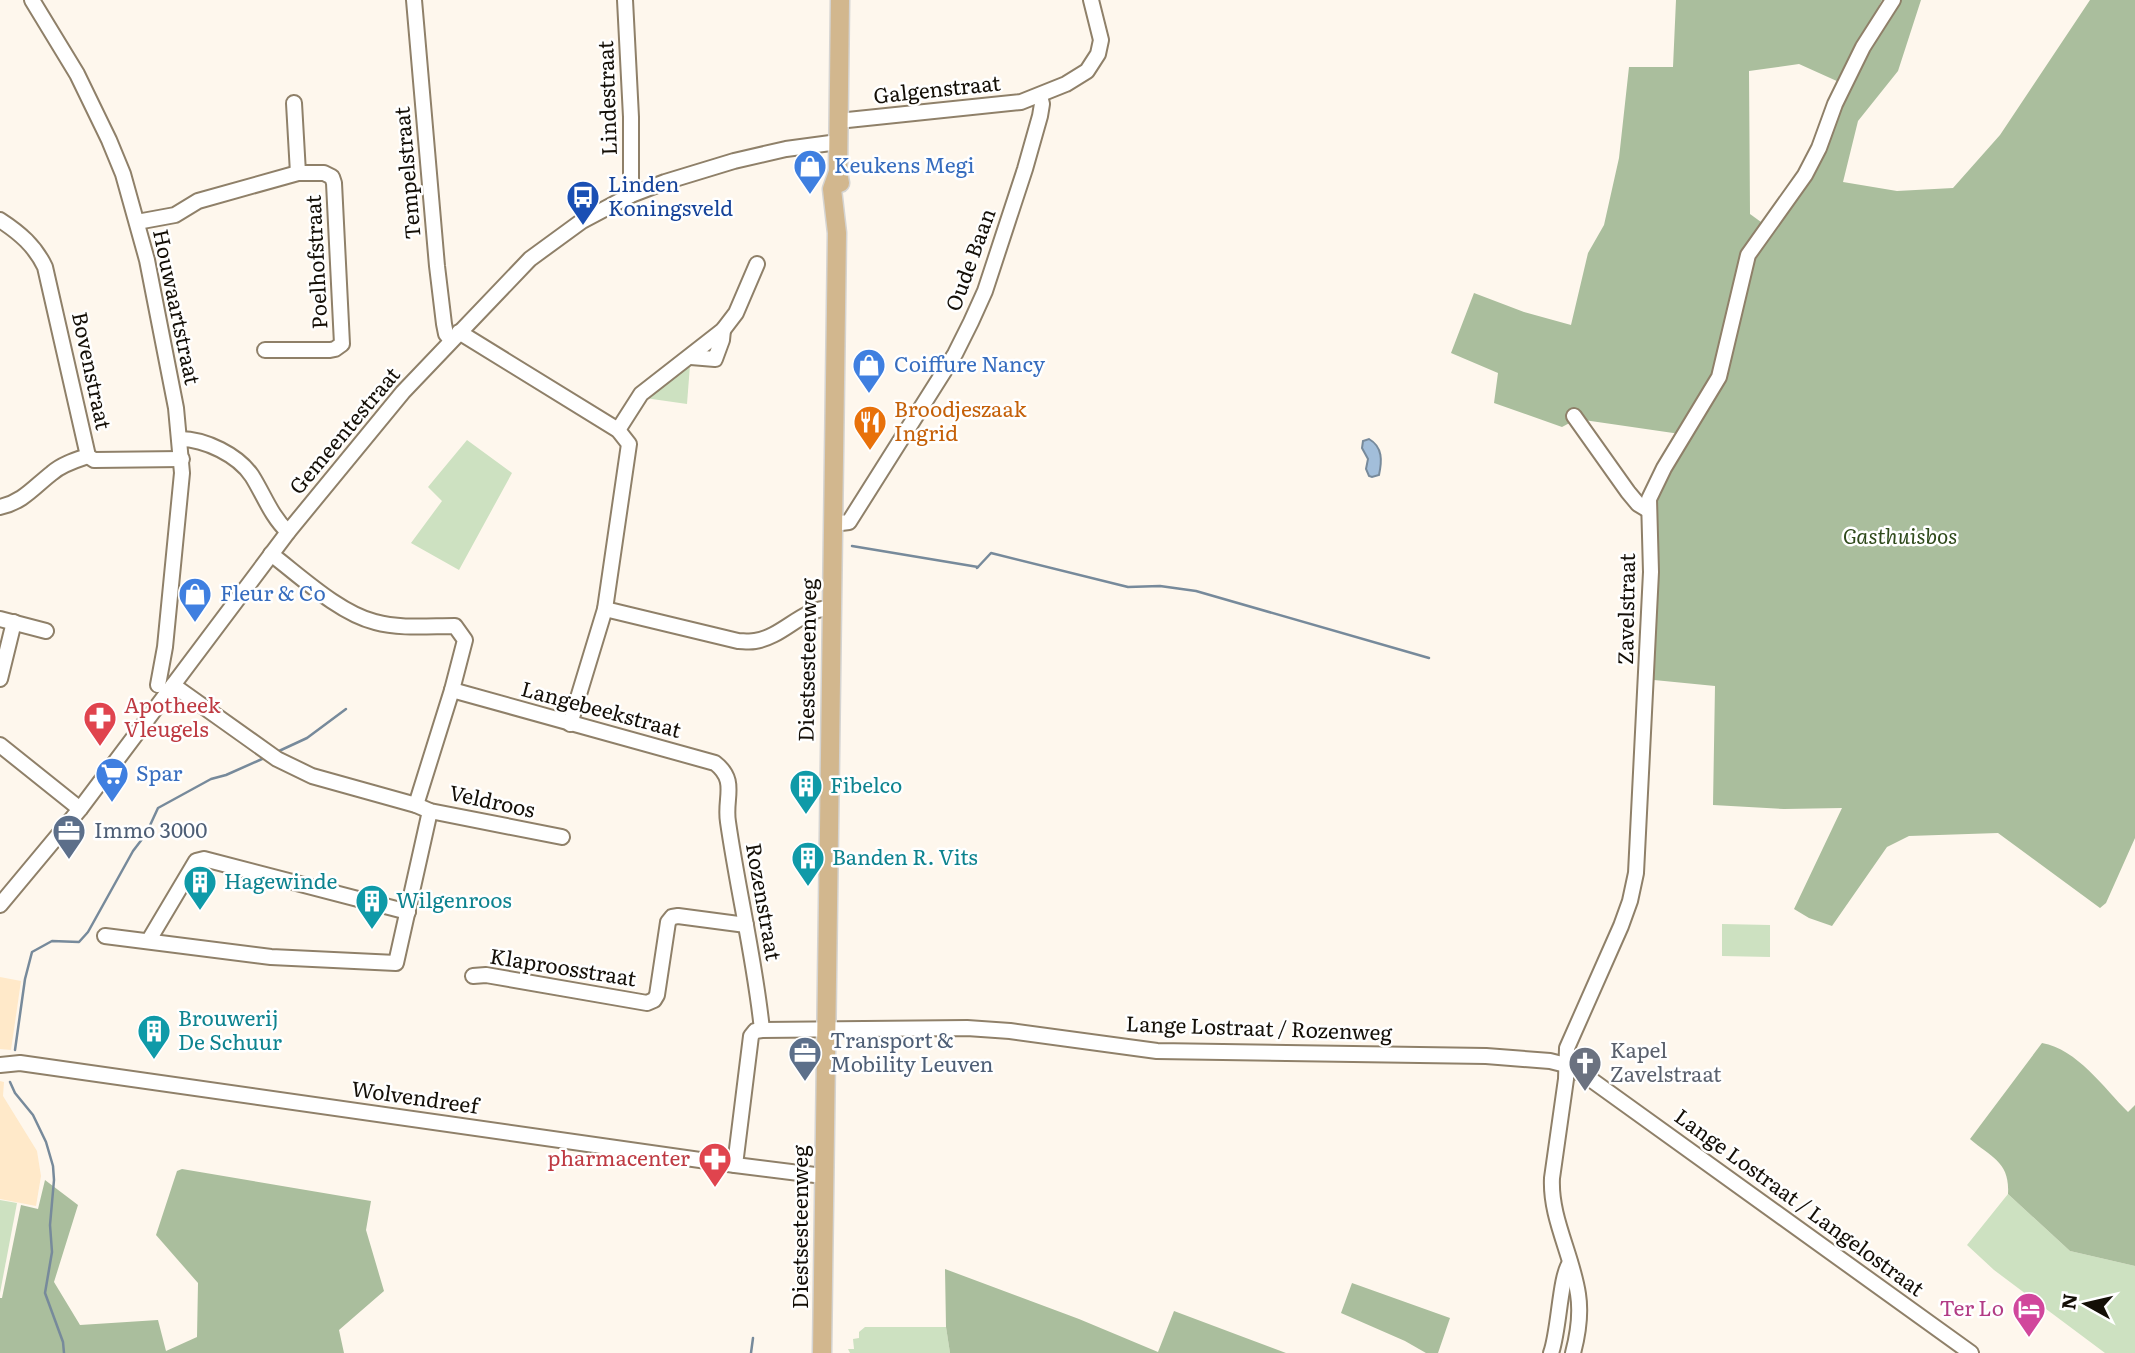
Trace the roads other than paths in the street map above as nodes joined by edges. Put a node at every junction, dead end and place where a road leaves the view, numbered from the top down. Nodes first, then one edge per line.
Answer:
1 (32, 0) edge
2 (414, 0) edge
3 (625, 0) edge
4 (839, 0) edge
5 (1091, 0) edge
6 (1893, 0) edge
7 (1040, 96) junction
8 (294, 103) dead end
9 (838, 121) junction
10 (838, 142) junction
11 (298, 173) junction
12 (631, 195) junction
13 (0, 220) edge
14 (137, 222) junction
15 (757, 264) dead end
16 (454, 336) junction
17 (265, 350) dead end
18 (1574, 416) dead end
19 (618, 430) junction
20 (180, 439) junction
21 (88, 456) junction
22 (182, 459) junction
23 (0, 507) edge
24 (1648, 510) junction
25 (832, 524) junction
26 (288, 532) junction
27 (271, 554) junction
28 (605, 608) junction
29 (831, 608) junction
30 (7, 621) edge
31 (46, 631) dead end
32 (165, 647) junction
33 (184, 672) junction
34 (0, 679) edge
35 (158, 685) dead end
36 (173, 685) junction
37 (452, 690) junction
38 (570, 723) junction
39 (0, 745) edge
40 (729, 781) joint
41 (416, 805) junction
42 (80, 809) junction
43 (430, 811) junction
44 (562, 837) dead end
45 (0, 905) edge
46 (408, 912) junction
47 (746, 925) junction
48 (104, 936) dead end
49 (149, 940) junction
50 (473, 975) dead end
51 (825, 1028) junction
52 (762, 1030) junction
53 (0, 1065) edge
54 (1566, 1065) junction
55 (734, 1165) junction
56 (823, 1175) junction
57 (1570, 1263) junction
58 (822, 1353) edge
59 (1551, 1353) edge
60 (1573, 1353) edge
61 (1971, 1353) edge

1 - 14 street, Houwaartstraat
2 - 16 street, Tempelstraat
3 - 12 street, Lindestraat
4 - 9 main road, Diestsesteenweg
5 - 7 street
6 - 24 street, Zavelstraat
7 - 9 street, Galgenstraat
7 - 25 street, Oude Baan
8 - 11 street, Poelhofstraat
9 - 10 main road, Diestsesteenweg
10 - 12 street, Gemeentestraat
10 - 25 main road, Diestsesteenweg
11 - 14 street, Poelhofstraat
11 - 17 street, Poelhofstraat
12 - 16 street, Gemeentestraat
13 - 21 street, Bovenstraat
14 - 20 street, Houwaartstraat
15 - 19 street
16 - 19 street
16 - 26 street, Gemeentestraat
18 - 24 street
19 - 28 street
20 - 22 street, Houwaartstraat
20 - 26 street
21 - 22 street, Bovenstraat
21 - 23 street
22 - 32 street, Houwaartstraat
24 - 54 street, Zavelstraat
25 - 29 main road, Diestsesteenweg
26 - 27 street, Gemeentestraat
27 - 33 street, Gemeentestraat
27 - 37 street
28 - 29 street
28 - 38 street
29 - 51 main road, Diestsesteenweg
30 - 31 street
30 - 34 street
32 - 33 street
32 - 35 street, Houwaartstraat
33 - 36 street, Gemeentestraat
36 - 41 street, Veldroos
36 - 42 street, Gemeentestraat
37 - 38 street, Langebeekstraat
37 - 41 street
38 - 40 street, Langebeekstraat
39 - 42 street
40 - 47 street, Rozenstraat
41 - 43 street, Veldroos
42 - 45 street, Gemeentestraat
43 - 44 street, Veldroos
43 - 46 street
46 - 49 street
46 - 49 street
47 - 50 street, Klaproosstraat
47 - 52 street, Rozenstraat
48 - 49 street
51 - 52 street
51 - 54 street, Lange Lostraat / Rozenweg
51 - 56 main road, Diestsesteenweg
52 - 55 street
53 - 55 street, Wolvendreef
54 - 57 street, Zavelstraat
54 - 61 street, Lange Lostraat / Langelostraat
55 - 56 street, Wolvendreef
56 - 58 main road, Diestsesteenweg
57 - 59 street, Zavelstraat
57 - 60 street, Zavelstraat

